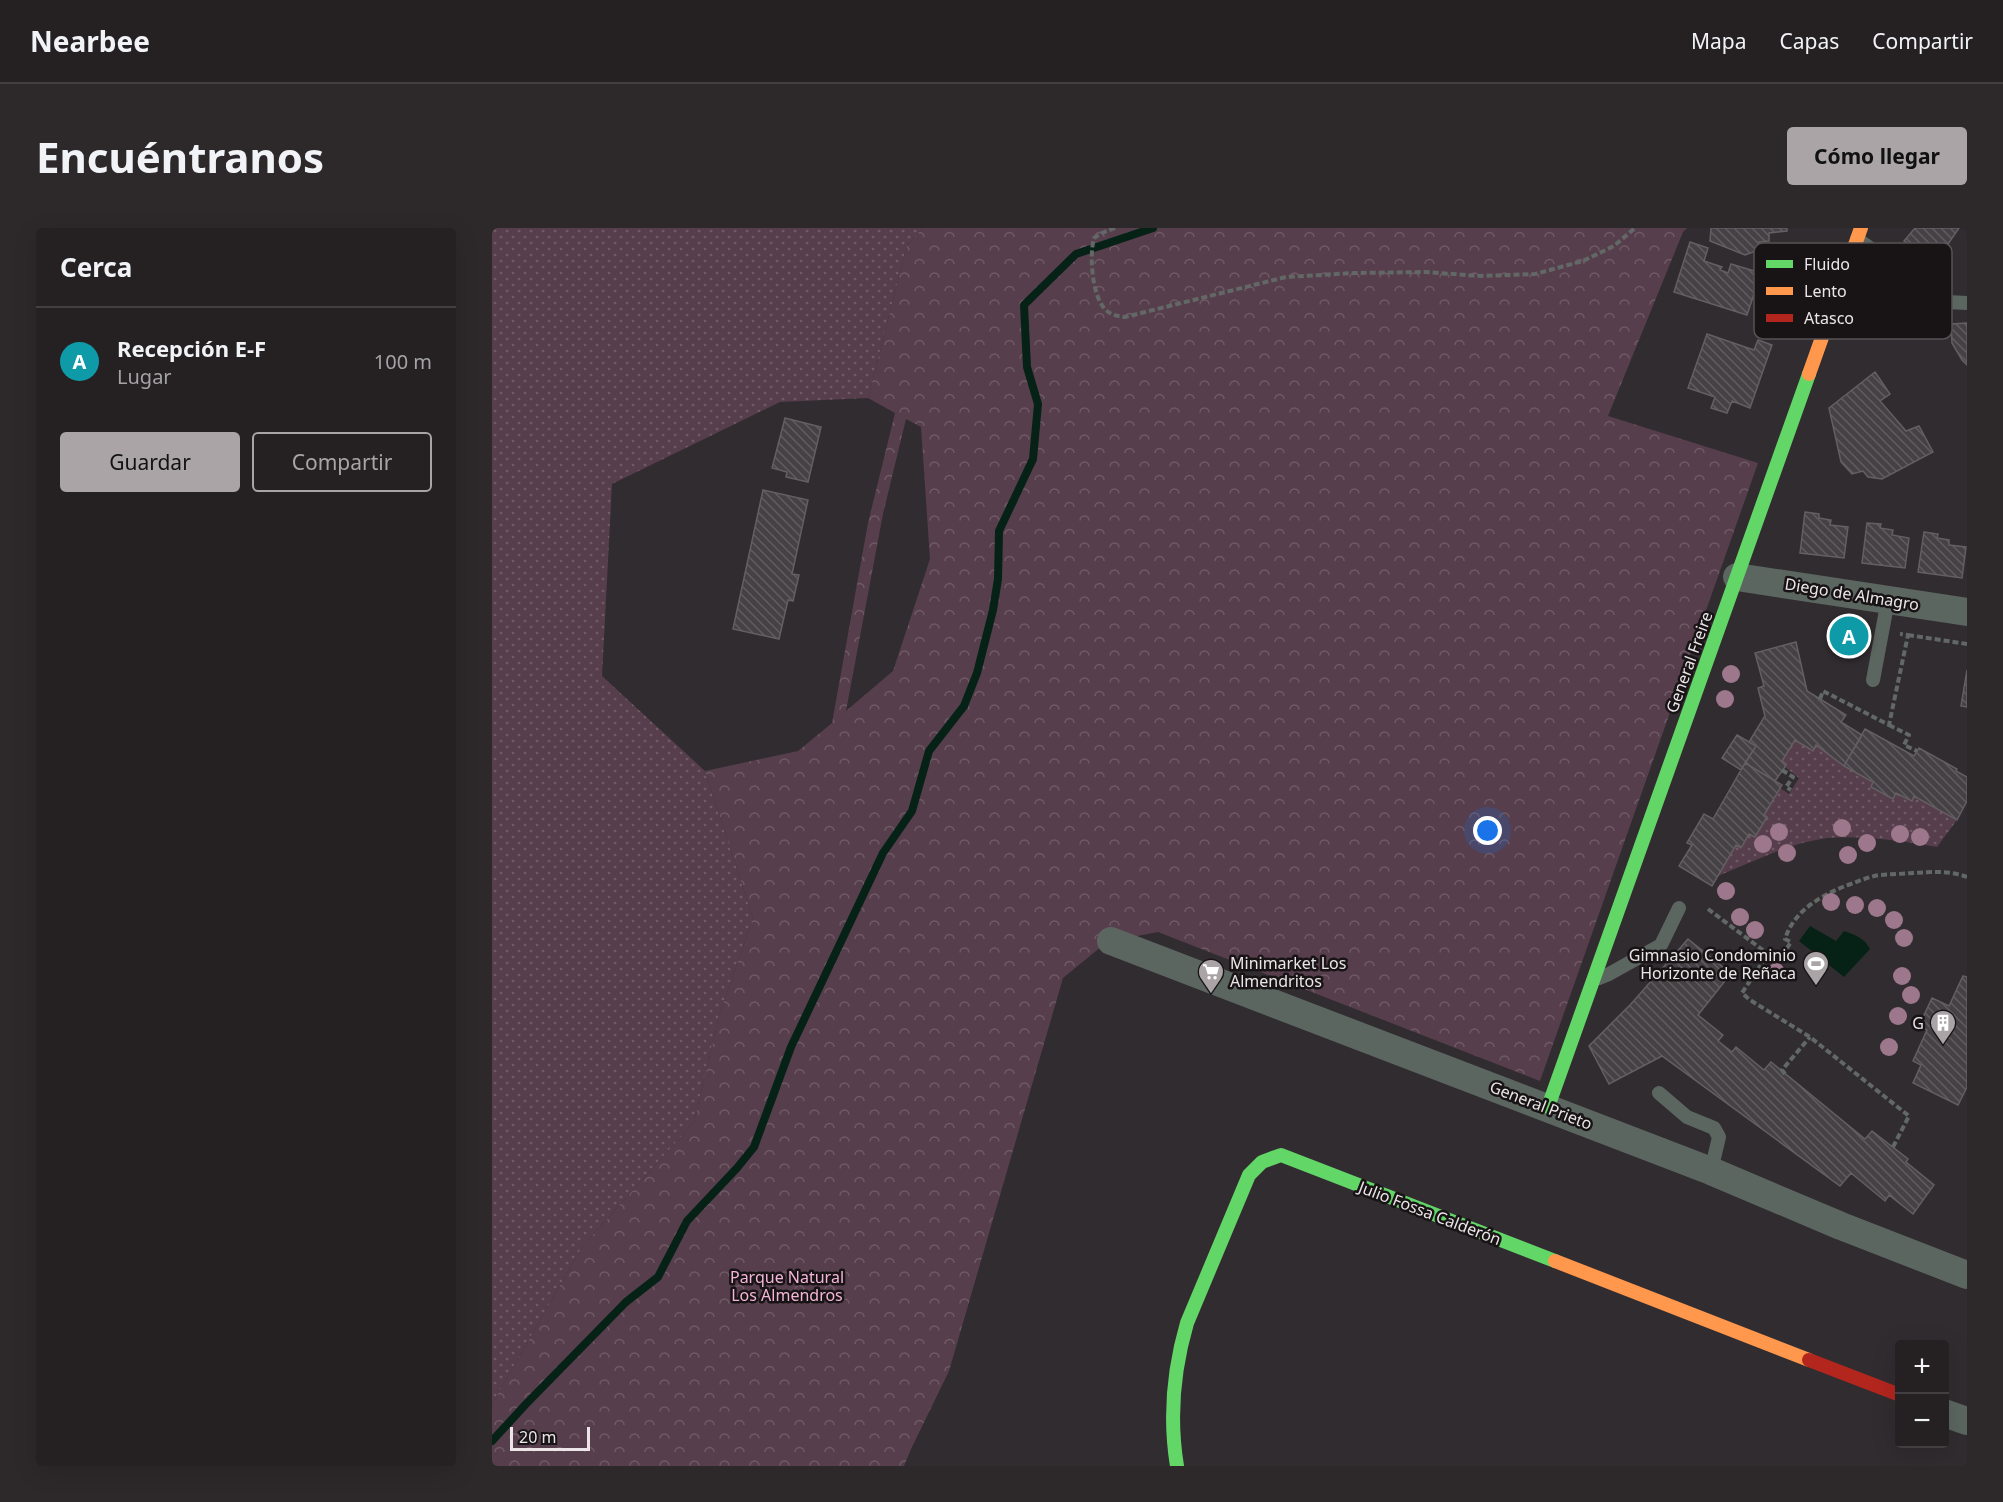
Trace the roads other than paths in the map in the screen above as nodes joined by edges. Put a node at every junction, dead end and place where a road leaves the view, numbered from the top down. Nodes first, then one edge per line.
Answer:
1 (1859, 233) edge
2 (1872, 243) edge
3 (1952, 302) edge
4 (1967, 303) edge
5 (1821, 339) edge
6 (1737, 577) junction
7 (1888, 600) junction
8 (1967, 612) edge
9 (1873, 680) dead end
10 (1679, 908) dead end
11 (1111, 941) dead end
12 (1594, 980) junction
13 (1659, 1093) dead end
14 (1548, 1107) junction
15 (1711, 1171) junction
16 (1967, 1275) edge
17 (1896, 1394) edge
18 (1949, 1415) edge
19 (1967, 1421) edge
20 (1177, 1466) edge

1 - 2 lane
3 - 4 lane
5 - 6 street, General Freire
6 - 7 street, Diego de Almagro
6 - 12 street, General Freire
7 - 8 street, Diego de Almagro
7 - 9 lane
10 - 12 lane
11 - 14 street, General Prieto
12 - 14 street, General Freire
13 - 15 lane
14 - 15 street, General Prieto
15 - 16 street, General Prieto
17 - 20 street, Julio Fossa Calderón
18 - 19 street

